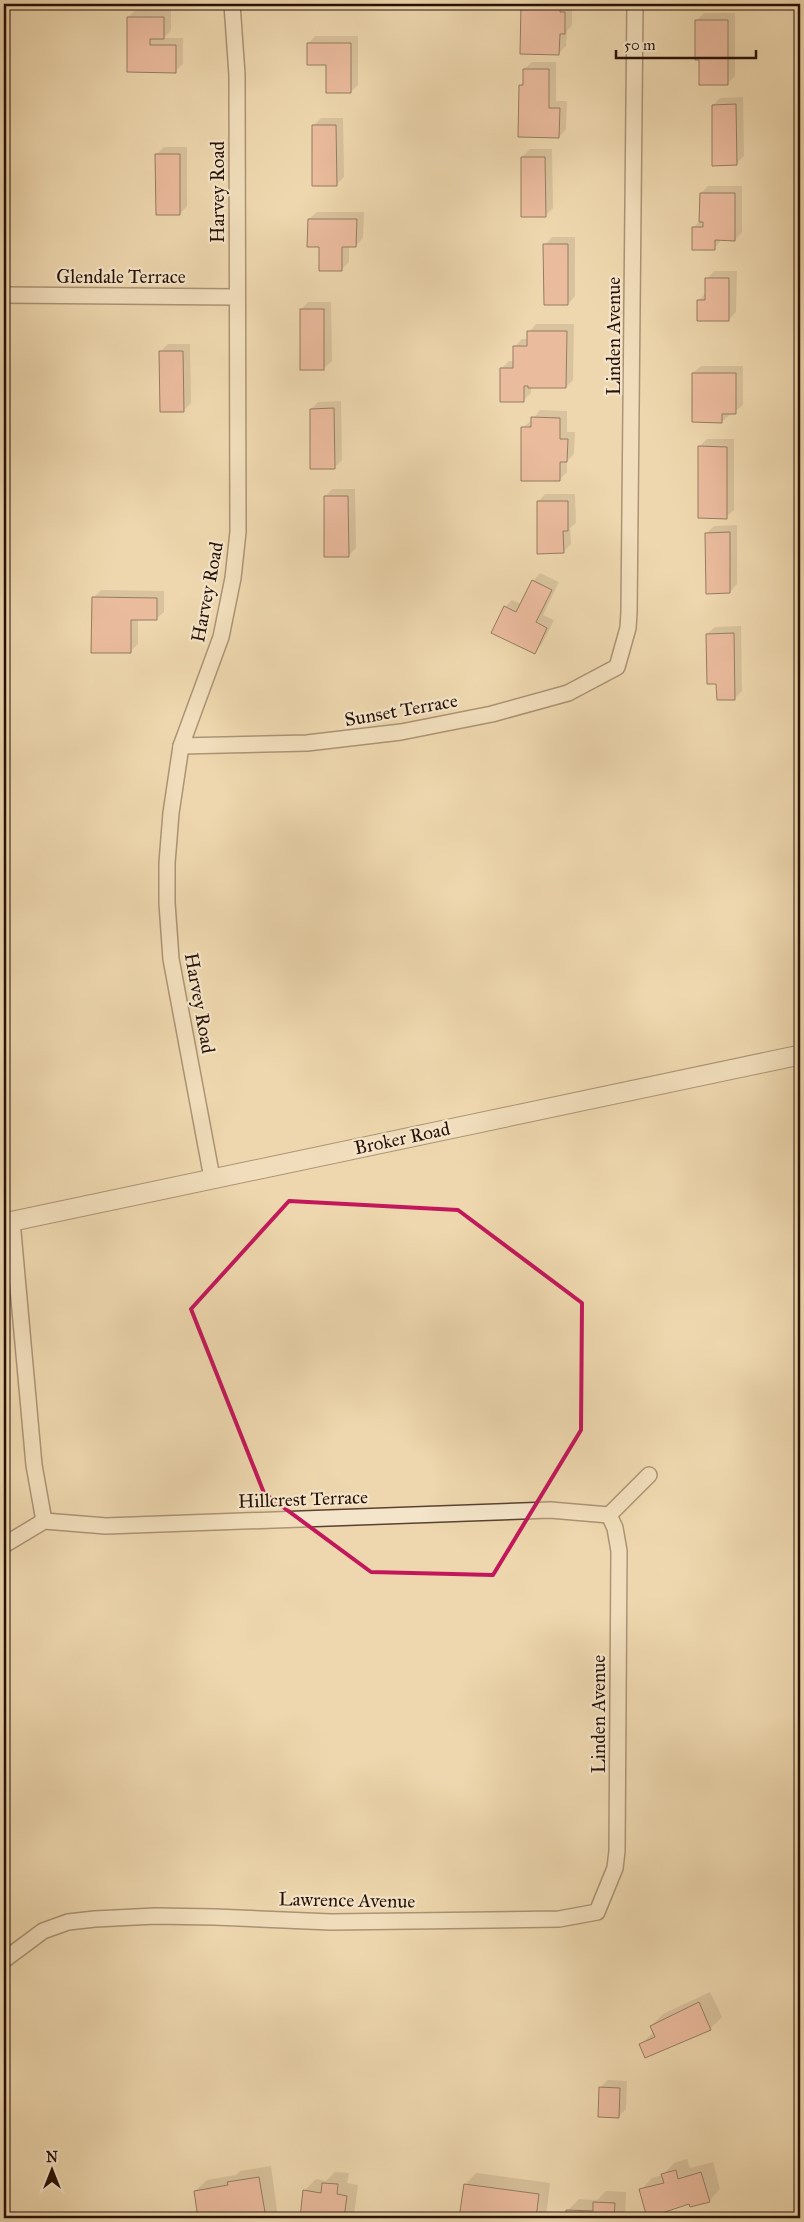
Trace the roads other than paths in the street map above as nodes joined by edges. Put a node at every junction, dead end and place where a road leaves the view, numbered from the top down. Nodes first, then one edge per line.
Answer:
1 (232, 4) edge
2 (635, 4) edge
3 (4, 295) edge
4 (237, 297) junction
5 (617, 667) joint
6 (181, 746) junction
7 (800, 1055) edge
8 (212, 1178) junction
9 (8, 1222) edge
10 (649, 1475) dead end
11 (609, 1516) junction
12 (44, 1521) junction
13 (4, 1545) edge
14 (597, 1912) joint
15 (4, 1960) edge

1 - 4 street, Harvey Road
2 - 5 street, Linden Avenue
3 - 4 street, Glendale Terrace
4 - 6 street, Harvey Road
5 - 6 street, Sunset Terrace
6 - 8 street, Harvey Road
7 - 8 street, Broker Road
8 - 9 street, Broker Road
9 - 12 street
10 - 11 street
11 - 12 street, Hillcrest Terrace
11 - 14 street, Linden Avenue
12 - 13 street
14 - 15 street, Lawrence Avenue

